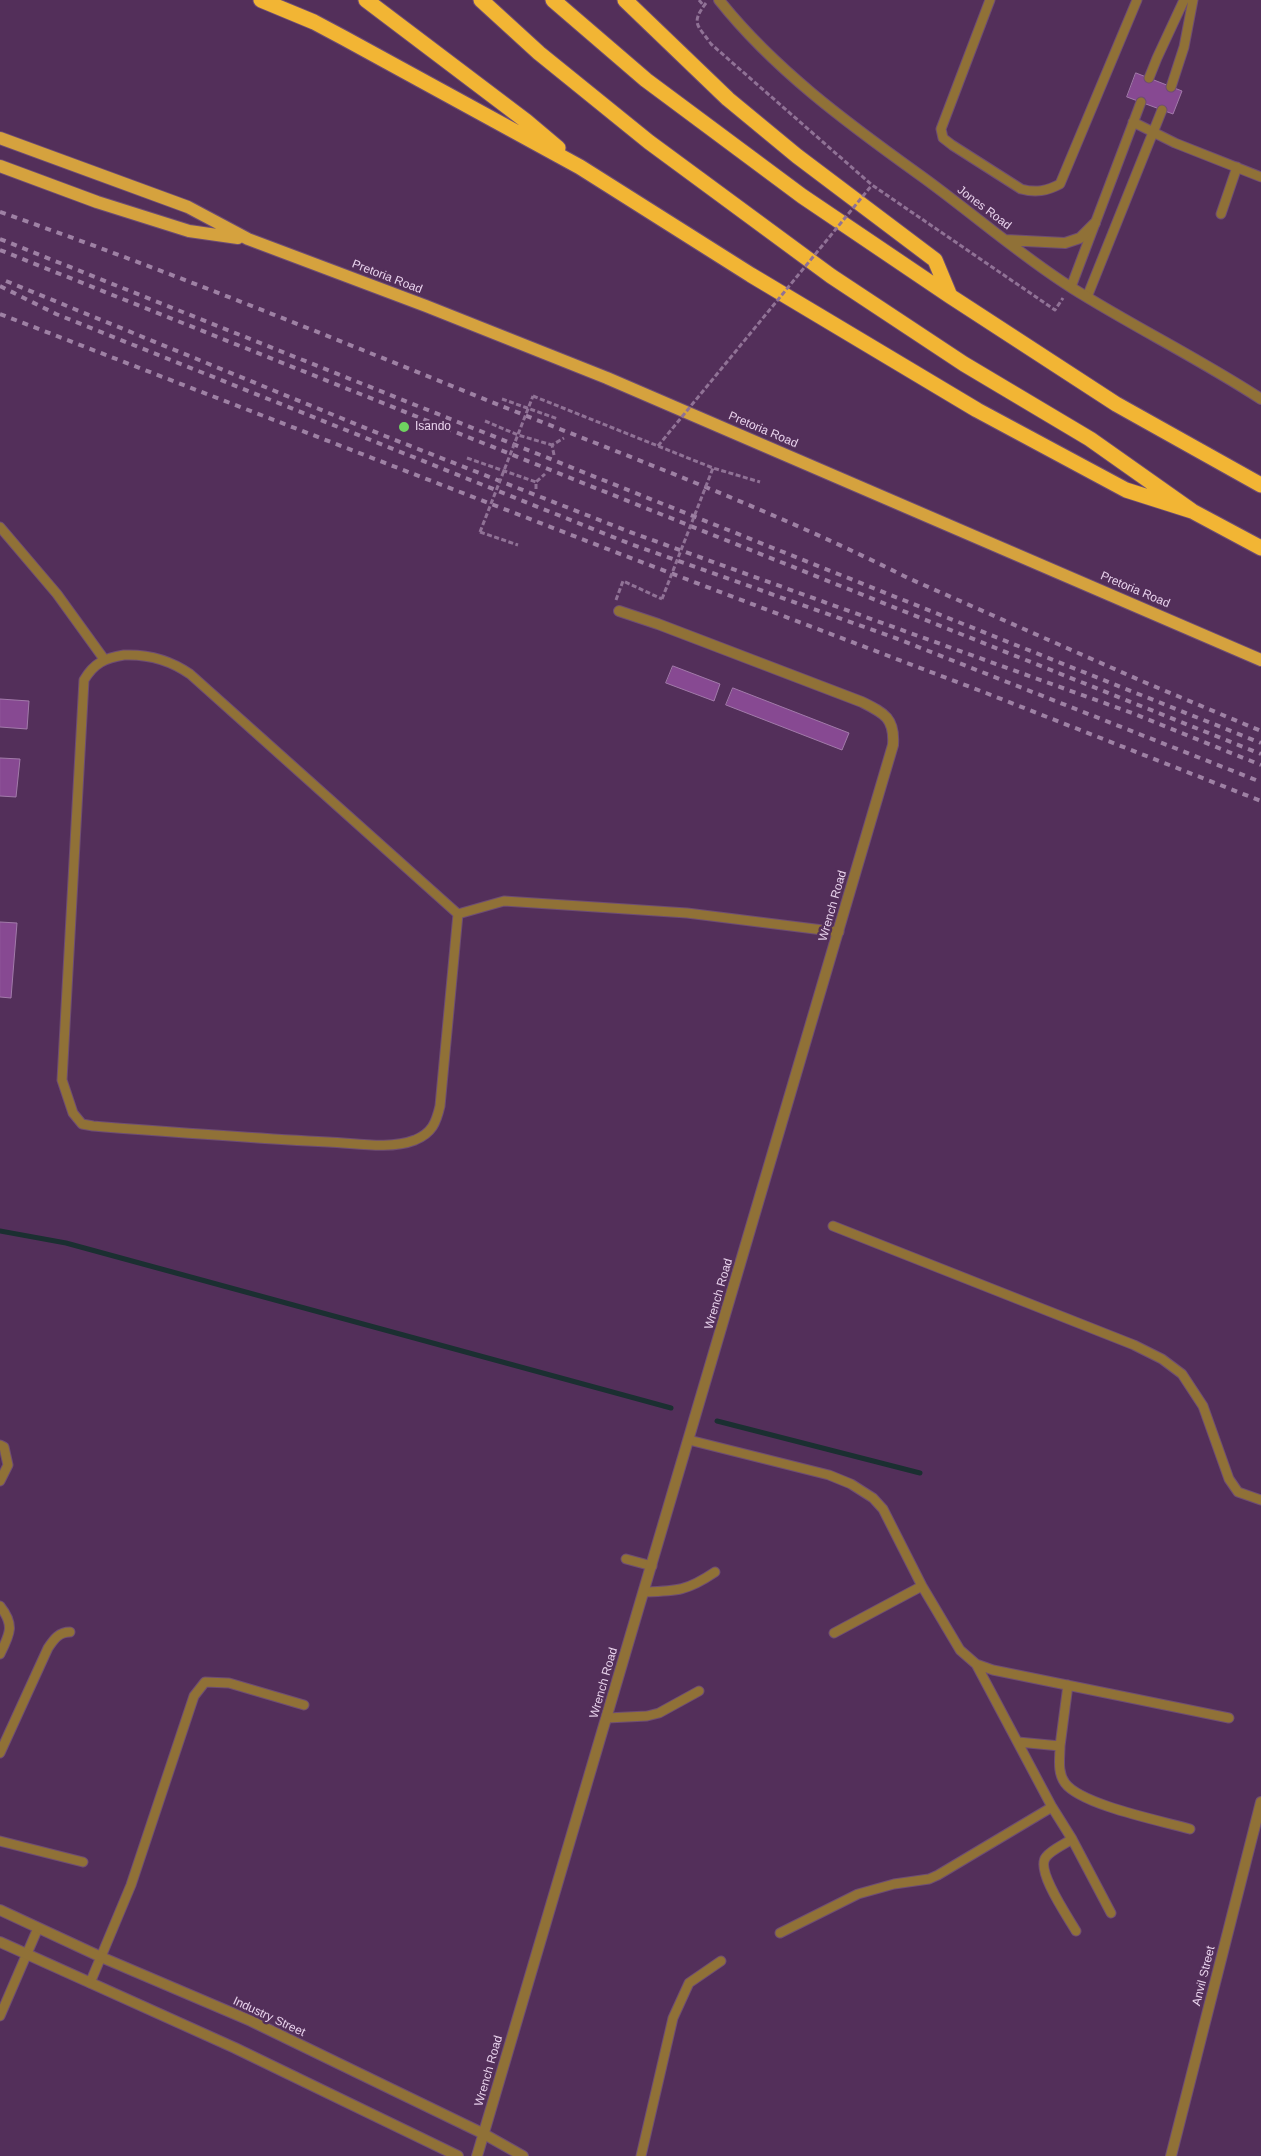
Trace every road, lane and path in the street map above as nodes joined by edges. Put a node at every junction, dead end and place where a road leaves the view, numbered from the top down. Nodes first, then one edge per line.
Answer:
1 (261, 0) edge
2 (366, 0) edge
3 (481, 0) edge
4 (553, 0) edge
5 (625, 0) edge
6 (699, 0) edge
7 (708, 0) edge
8 (718, 0) edge
9 (990, 0) edge
10 (1137, 0) edge
11 (1184, 0) edge
12 (1193, 0) edge
13 (704, 6) junction
14 (1149, 78) dead end
15 (1171, 87) dead end
16 (1141, 102) dead end
17 (1162, 110) dead end
18 (1133, 122) junction
19 (1154, 132) junction
20 (0, 138) edge
21 (0, 166) edge
22 (580, 167) junction
23 (1237, 167) junction
24 (1261, 177) edge
25 (872, 185) junction
26 (1221, 214) dead end
27 (1095, 222) junction
28 (248, 239) junction
29 (1005, 240) junction
30 (1071, 288) junction
31 (950, 296) junction
32 (1087, 296) junction
33 (1054, 310) dead end
34 (502, 399) dead end
35 (1261, 399) edge
36 (527, 409) junction
37 (558, 419) dead end
38 (485, 421) dead end
39 (518, 435) junction
40 (564, 438) dead end
41 (552, 445) junction
42 (658, 446) junction
43 (554, 455) dead end
44 (468, 458) dead end
45 (713, 468) junction
46 (504, 471) junction
47 (545, 474) dead end
48 (536, 482) junction
49 (760, 482) dead end
50 (1261, 485) edge
51 (536, 490) dead end
52 (1192, 511) junction
53 (0, 527) edge
54 (518, 544) dead end
55 (1261, 548) edge
56 (619, 611) joint
57 (104, 659) junction
58 (1261, 660) edge
59 (458, 914) junction
60 (839, 932) junction
61 (833, 1226) dead end
62 (689, 1440) junction
63 (0, 1445) edge
64 (0, 1481) edge
65 (1261, 1500) edge
66 (626, 1559) dead end
67 (652, 1566) junction
68 (715, 1572) dead end
69 (922, 1586) junction
70 (644, 1592) junction
71 (0, 1606) edge
72 (70, 1632) dead end
73 (834, 1633) dead end
74 (0, 1654) edge
75 (976, 1664) junction
76 (1068, 1685) junction
77 (699, 1691) dead end
78 (304, 1704) dead end
79 (607, 1718) junction
80 (1229, 1718) dead end
81 (1018, 1742) junction
82 (1060, 1746) junction
83 (0, 1753) edge
84 (1261, 1802) edge
85 (1052, 1807) junction
86 (1190, 1829) dead end
87 (1072, 1839) junction
88 (0, 1841) edge
89 (83, 1862) dead end
90 (0, 1910) edge
91 (1111, 1913) dead end
92 (38, 1928) junction
93 (1076, 1931) dead end
94 (780, 1933) dead end
95 (0, 1942) edge
96 (26, 1955) junction
97 (101, 1958) junction
98 (721, 1961) dead end
99 (90, 1983) junction
100 (0, 2016) edge
101 (484, 2134) junction
102 (458, 2156) edge
103 (477, 2156) edge
104 (523, 2156) edge
105 (641, 2156) edge
106 (1171, 2156) edge

1 - 22 highway
2 - 22 highway
3 - 52 highway
4 - 31 highway
5 - 31 highway
6 - 13 path
7 - 13 path
8 - 29 street, Jones Road
9 - 10 lane
11 - 14 lane
12 - 15 lane
13 - 25 path
16 - 18 lane
17 - 19 lane
18 - 19 lane
18 - 27 lane
19 - 23 lane
19 - 32 lane
20 - 28 main road, Pretoria Road
21 - 28 main road, Pretoria Road
22 - 52 highway
23 - 24 lane
23 - 26 lane
25 - 33 path
25 - 42 path, bridge
27 - 29 street
27 - 30 lane
28 - 58 main road, Pretoria Road
29 - 30 street, Jones Road
30 - 32 street, Jones Road
31 - 50 highway
32 - 35 street, Jones Road
34 - 36 path
36 - 37 path
36 - 39 path, bridge
36 - 42 path, bridge
38 - 39 path
39 - 41 path
39 - 46 path, bridge
40 - 41 path
41 - 43 path
42 - 45 path
44 - 46 path
45 - 49 path
45 - 56 path, bridge
46 - 48 path
46 - 54 path, bridge
47 - 48 path
48 - 51 path
52 - 55 highway
53 - 57 lane
56 - 60 street, Wrench Road
57 - 59 lane
57 - 59 lane
59 - 60 lane
60 - 62 street, Wrench Road
61 - 65 lane
62 - 67 street, Wrench Road
62 - 69 lane
63 - 64 lane
66 - 67 lane
67 - 70 street, Wrench Road
68 - 70 lane
69 - 73 lane
69 - 75 lane
70 - 79 street, Wrench Road
71 - 74 lane
72 - 83 lane
75 - 76 lane
75 - 81 lane
76 - 80 lane
76 - 82 lane
77 - 79 lane
78 - 97 lane
79 - 101 street, Wrench Road
81 - 82 lane
81 - 85 lane
82 - 86 lane
84 - 106 street, Anvil Street
85 - 87 lane
85 - 94 lane
87 - 91 lane
87 - 93 lane
88 - 89 lane
90 - 92 street, Industry Street
92 - 96 lane
92 - 97 street, Industry Street
95 - 96 street
96 - 99 street
96 - 100 lane
97 - 99 lane
97 - 101 street, Industry Street
98 - 105 lane
99 - 102 street
101 - 103 street, Wrench Road
101 - 104 street, Industry Street

